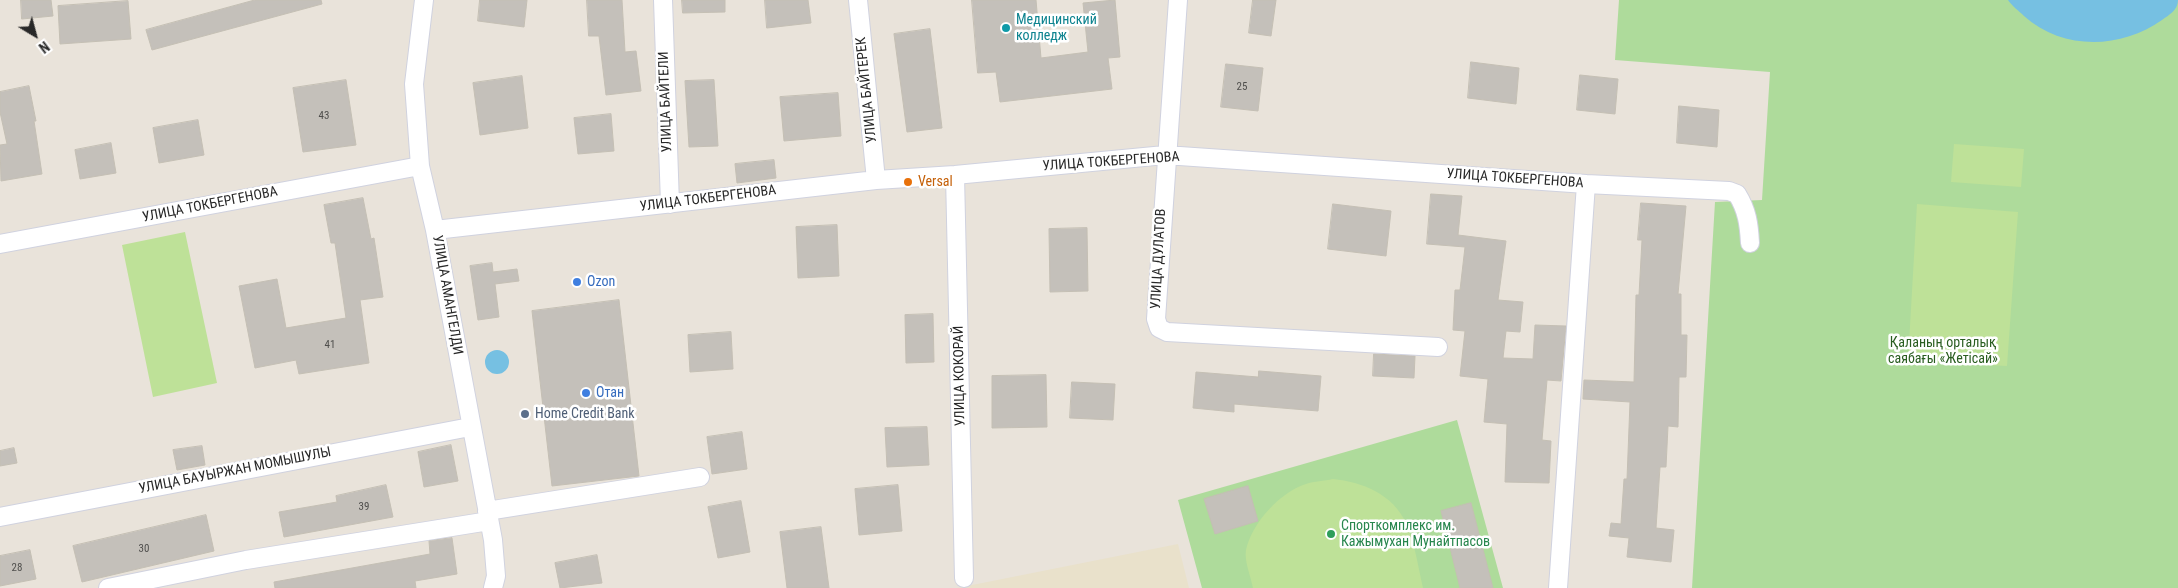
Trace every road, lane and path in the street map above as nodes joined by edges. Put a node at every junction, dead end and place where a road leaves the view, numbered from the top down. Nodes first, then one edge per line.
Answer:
1 (424, 0) edge
2 (663, 0) edge
3 (858, 0) edge
4 (1178, 0) edge
5 (1166, 155) junction
6 (420, 166) junction
7 (955, 175) junction
8 (876, 180) junction
9 (1586, 184) junction
10 (670, 204) junction
11 (435, 230) junction
12 (1750, 243) dead end
13 (0, 244) edge
14 (1438, 347) dead end
15 (470, 426) junction
16 (700, 477) dead end
17 (488, 516) junction
18 (0, 517) edge
19 (964, 578) dead end
20 (108, 588) edge
21 (493, 588) edge
22 (1558, 588) edge

1 - 6 street, УЛИЦА АМАНГЕЛДИ
2 - 10 street, УЛИЦА БАЙТЕЛИ
3 - 8 street, УЛИЦА БАЙТЕРЕК
4 - 5 street, УЛИЦА ДУЛАТОВ
5 - 7 street, УЛИЦА ТОКБЕРГЕНОВА
5 - 9 street, УЛИЦА ТОКБЕРГЕНОВА
5 - 14 street, УЛИЦА ДУЛАТОВ
6 - 11 street, УЛИЦА АМАНГЕЛДИ
6 - 13 street, УЛИЦА ТОКБЕРГЕНОВА
7 - 8 street, УЛИЦА ТОКБЕРГЕНОВА
7 - 19 street, УЛИЦА КОКОРАЙ
8 - 10 street, УЛИЦА ТОКБЕРГЕНОВА
9 - 12 street, УЛИЦА ТОКБЕРГЕНОВА
9 - 22 street
10 - 11 street, УЛИЦА ТОКБЕРГЕНОВА
11 - 15 street, УЛИЦА АМАНГЕЛДИ
15 - 17 street, УЛИЦА АМАНГЕЛДИ
15 - 18 street, УЛИЦА БАУЫРЖАН МОМЫШУЛЫ
16 - 17 street
17 - 20 street
17 - 21 street, УЛИЦА АМАНГЕЛДИ

